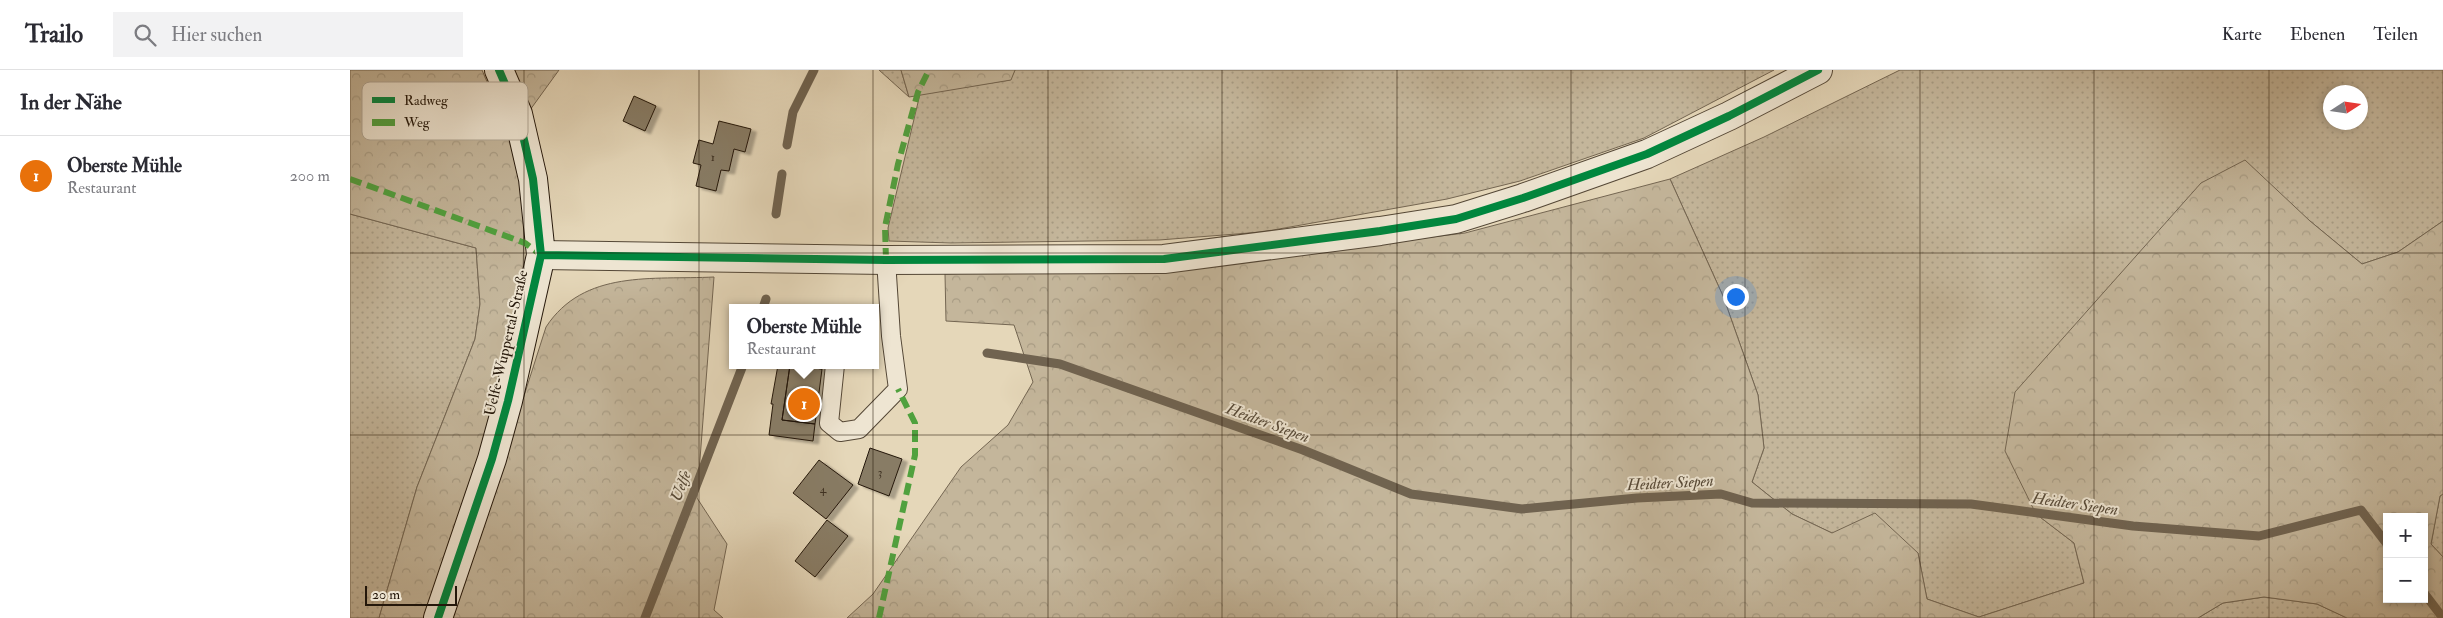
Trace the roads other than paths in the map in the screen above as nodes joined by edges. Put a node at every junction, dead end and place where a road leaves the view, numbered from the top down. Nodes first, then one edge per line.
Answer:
1 (499, 70) edge
2 (1818, 70) edge
3 (504, 82) edge
4 (524, 140) edge
5 (541, 255) junction
6 (886, 260) junction
7 (835, 369) edge
8 (438, 618) edge

1 - 3 street, Uelfe-Wuppertal-Straße
2 - 6 street
4 - 5 street, Uelfe-Wuppertal-Straße
5 - 6 street
5 - 8 street, Uelfe-Wuppertal-Straße
6 - 7 lane

